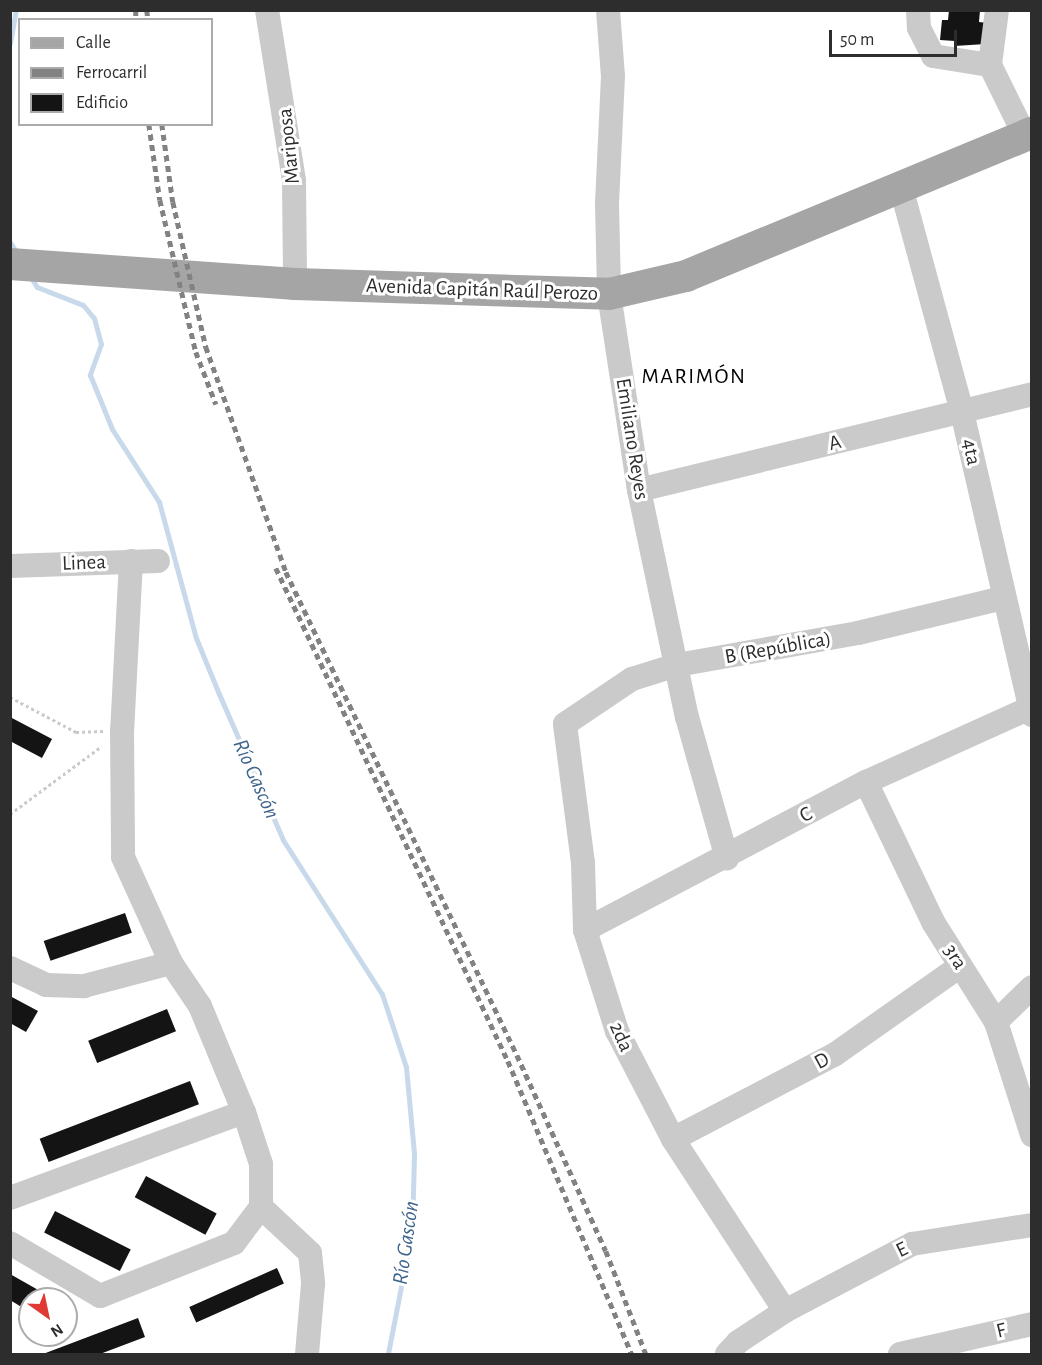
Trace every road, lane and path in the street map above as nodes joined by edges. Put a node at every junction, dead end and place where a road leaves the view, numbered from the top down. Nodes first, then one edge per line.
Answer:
1 (267, 10) edge
2 (608, 10) edge
3 (918, 10) edge
4 (998, 10) edge
5 (990, 65) junction
6 (1028, 135) edge
7 (902, 190) junction
8 (10, 264) edge
9 (295, 284) junction
10 (609, 294) junction
11 (1032, 394) edge
12 (962, 412) junction
13 (639, 490) junction
14 (131, 561) junction
15 (158, 561) dead end
16 (10, 566) edge
17 (1003, 598) junction
18 (677, 665) junction
19 (10, 697) edge
20 (1031, 710) edge
21 (565, 724) joint
22 (122, 731) junction
23 (866, 782) junction
24 (10, 814) edge
25 (727, 858) junction
26 (585, 930) junction
27 (171, 963) junction
28 (960, 966) junction
29 (10, 968) edge
30 (1032, 987) edge
31 (996, 1022) junction
32 (244, 1112) junction
33 (1032, 1136) edge
34 (673, 1138) junction
35 (10, 1198) edge
36 (261, 1207) junction
37 (1032, 1225) edge
38 (10, 1243) edge
39 (785, 1311) junction
40 (1032, 1324) edge
41 (307, 1354) edge
42 (727, 1354) edge
43 (900, 1354) edge

1 - 9 street, Mariposa
2 - 10 street, Emiliano Reyes
3 - 5 street
4 - 5 street
5 - 6 street
6 - 7 main road, Avenida Capitán Raúl Perozo
7 - 10 main road, Avenida Capitán Raúl Perozo
7 - 12 street, 4ta
8 - 9 main road, Avenida Capitán Raúl Perozo
9 - 10 main road, Avenida Capitán Raúl Perozo
10 - 13 street, Emiliano Reyes
11 - 12 street, A
12 - 13 street, A
12 - 17 street, 4ta
13 - 18 street, Emiliano Reyes
14 - 15 street, Linea
14 - 16 street, Linea
14 - 22 street
17 - 18 street, B (República)
17 - 20 street, 4ta
18 - 21 street, B (República)
18 - 25 street, Emiliano Reyes
19 - 22 path
20 - 23 street, C
21 - 26 street, 2da
22 - 24 path
22 - 27 street
23 - 25 street, C
23 - 28 street, 3ra
25 - 26 street, C
26 - 34 street, 2da
27 - 29 street
27 - 32 street
28 - 31 street, 3ra
28 - 34 street, D
30 - 31 street
31 - 33 street, 3ra
32 - 35 street
32 - 36 street
34 - 39 street, 2da
36 - 38 street
36 - 41 street
37 - 39 street, E
39 - 42 street, E
40 - 43 street, F

